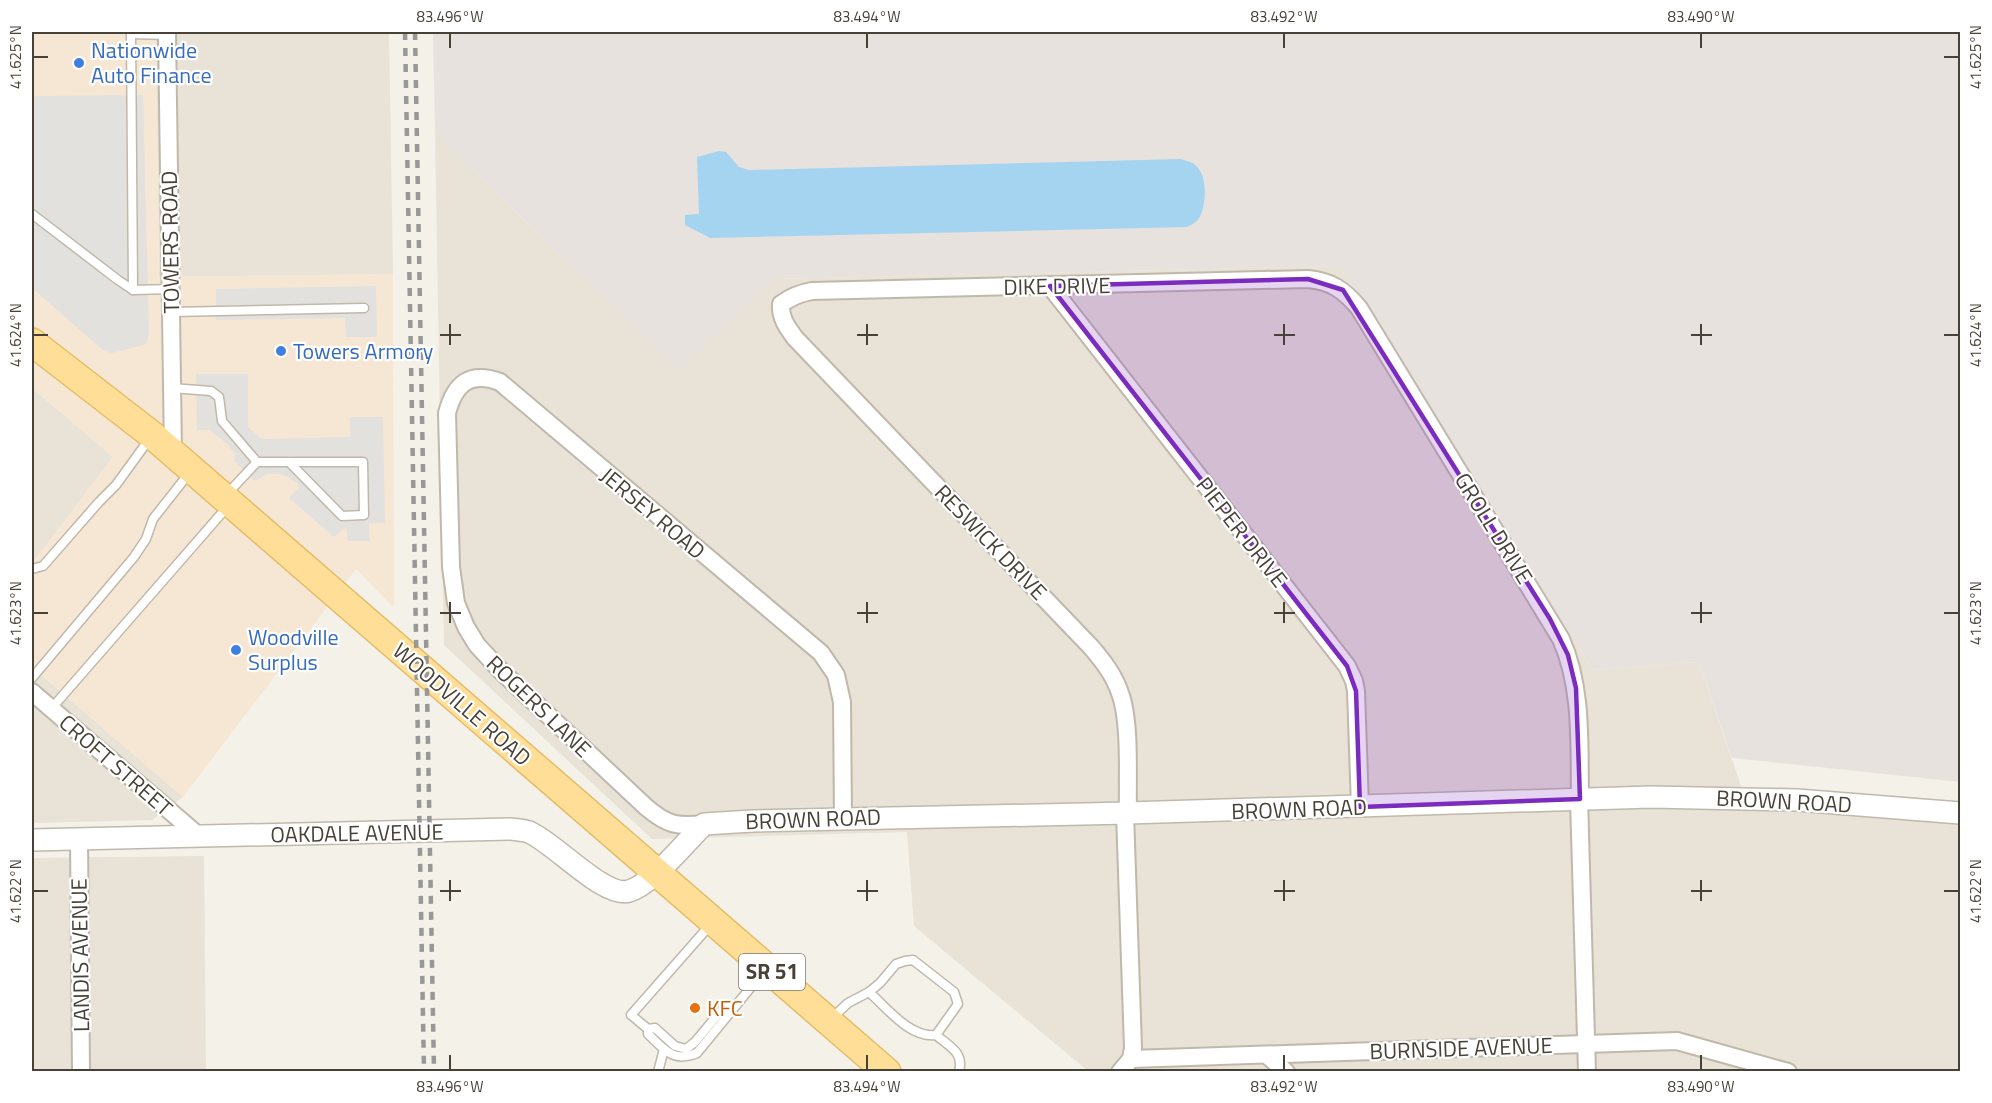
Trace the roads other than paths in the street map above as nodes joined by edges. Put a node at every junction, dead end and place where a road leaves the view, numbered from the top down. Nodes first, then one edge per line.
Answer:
1 (131, 33) edge
2 (167, 33) edge
3 (32, 214) edge
4 (1335, 285) joint
5 (1050, 286) junction
6 (171, 288) junction
7 (133, 290) junction
8 (782, 304) joint
9 (364, 308) dead end
10 (171, 312) junction
11 (32, 342) edge
12 (172, 388) junction
13 (152, 435) junction
14 (183, 461) junction
15 (257, 462) junction
16 (289, 462) junction
17 (228, 500) junction
18 (449, 526) joint
19 (32, 569) edge
20 (32, 678) edge
21 (32, 692) edge
22 (51, 709) junction
23 (1579, 799) junction
24 (1360, 807) junction
25 (1127, 813) junction
26 (1960, 813) edge
27 (843, 818) junction
28 (704, 824) junction
29 (200, 837) junction
30 (79, 839) junction
31 (32, 840) edge
32 (657, 873) junction
33 (714, 922) junction
34 (766, 968) junction
35 (869, 992) junction
36 (736, 1005) junction
37 (829, 1022) junction
38 (648, 1029) junction
39 (936, 1035) junction
40 (1587, 1045) junction
41 (664, 1049) junction
42 (1267, 1055) junction
43 (1125, 1065) edge
44 (81, 1071) edge
45 (658, 1071) edge
46 (887, 1071) edge
47 (959, 1071) edge
48 (1286, 1071) edge
49 (1587, 1071) edge
50 (1788, 1071) edge

1 - 2 lane
1 - 7 lane
2 - 6 street, TOWERS ROAD
3 - 7 lane
4 - 5 street, DIKE DRIVE
4 - 23 street, GROLL DRIVE
5 - 8 street, DIKE DRIVE
5 - 24 street, PIEPER DRIVE
6 - 7 lane
6 - 10 street, TOWERS ROAD
8 - 25 street, RESWICK DRIVE
9 - 10 lane
10 - 12 street, TOWERS ROAD
11 - 13 main road, WOODVILLE ROAD / SR 51
12 - 14 street, TOWERS ROAD
12 - 15 lane
13 - 14 main road, WOODVILLE ROAD / SR 51
13 - 19 lane
14 - 17 main road, WOODVILLE ROAD / SR 51
14 - 20 lane
15 - 16 lane
15 - 17 lane
16 - 16 lane
17 - 22 lane
17 - 32 main road, WOODVILLE ROAD / SR 51
18 - 27 street, JERSEY ROAD
18 - 28 street, ROGERS LANE
21 - 22 street, CROFT STREET
22 - 29 street, CROFT STREET
23 - 24 street, BROWN ROAD
23 - 26 street, BROWN ROAD
23 - 40 street, GROLL DRIVE
24 - 25 street, BROWN ROAD
25 - 27 street, BROWN ROAD
25 - 43 street, RESWICK DRIVE
27 - 28 street, BROWN ROAD
28 - 32 street
29 - 30 street, OAKDALE AVENUE
29 - 32 street, OAKDALE AVENUE
30 - 31 street, OAKDALE AVENUE
30 - 44 street, LANDIS AVENUE
32 - 33 main road, WOODVILLE ROAD / SR 51
33 - 34 main road, WOODVILLE ROAD / SR 51
33 - 38 lane
34 - 36 lane
34 - 37 main road, WOODVILLE ROAD / SR 51
35 - 37 lane
35 - 39 lane
35 - 39 lane
36 - 38 lane
36 - 41 lane
37 - 46 main road, WOODVILLE ROAD / SR 51
38 - 41 lane
39 - 47 lane
40 - 42 street, BURNSIDE AVENUE
40 - 49 street, GROLL DRIVE
40 - 50 street, BURNSIDE AVENUE
41 - 45 lane
42 - 43 street, BURNSIDE AVENUE
42 - 48 street

